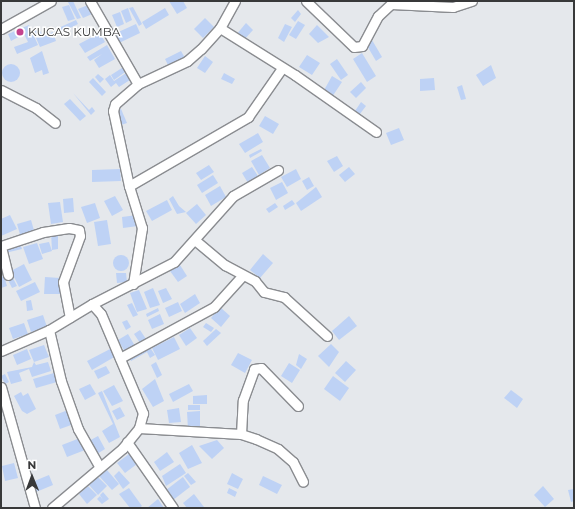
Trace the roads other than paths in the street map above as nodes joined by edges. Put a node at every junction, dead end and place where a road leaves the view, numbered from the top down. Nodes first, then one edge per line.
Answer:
1 (51, 1) edge
2 (90, 1) edge
3 (235, 1) edge
4 (306, 1) edge
5 (472, 1) edge
6 (220, 28) junction
7 (1, 29) edge
8 (282, 68) junction
9 (138, 84) junction
10 (1, 90) edge
11 (55, 123) dead end
12 (376, 132) dead end
13 (278, 170) dead end
14 (129, 186) junction
15 (196, 241) junction
16 (8, 275) dead end
17 (243, 275) junction
18 (133, 284) junction
19 (92, 304) junction
20 (70, 317) junction
21 (49, 330) junction
22 (327, 336) dead end
23 (1, 351) edge
24 (120, 358) junction
25 (1, 387) edge
26 (298, 406) dead end
27 (139, 428) junction
28 (241, 434) junction
29 (127, 442) junction
30 (99, 466) junction
31 (303, 482) dead end
32 (35, 508) edge
33 (52, 508) edge
34 (173, 508) edge

1 - 7 street
2 - 9 street
3 - 6 street
4 - 5 street
6 - 8 street
6 - 9 street
8 - 12 street
8 - 14 street
9 - 14 street
10 - 11 street
13 - 15 street
14 - 18 street
15 - 17 street
15 - 18 street
16 - 20 street
17 - 22 street
17 - 24 street
18 - 19 street
19 - 20 street
19 - 24 street
20 - 21 street
21 - 23 street
21 - 30 street
24 - 27 street
25 - 32 street
26 - 28 street
27 - 28 street
27 - 29 street
28 - 31 street
29 - 30 street
29 - 34 street
30 - 33 street

